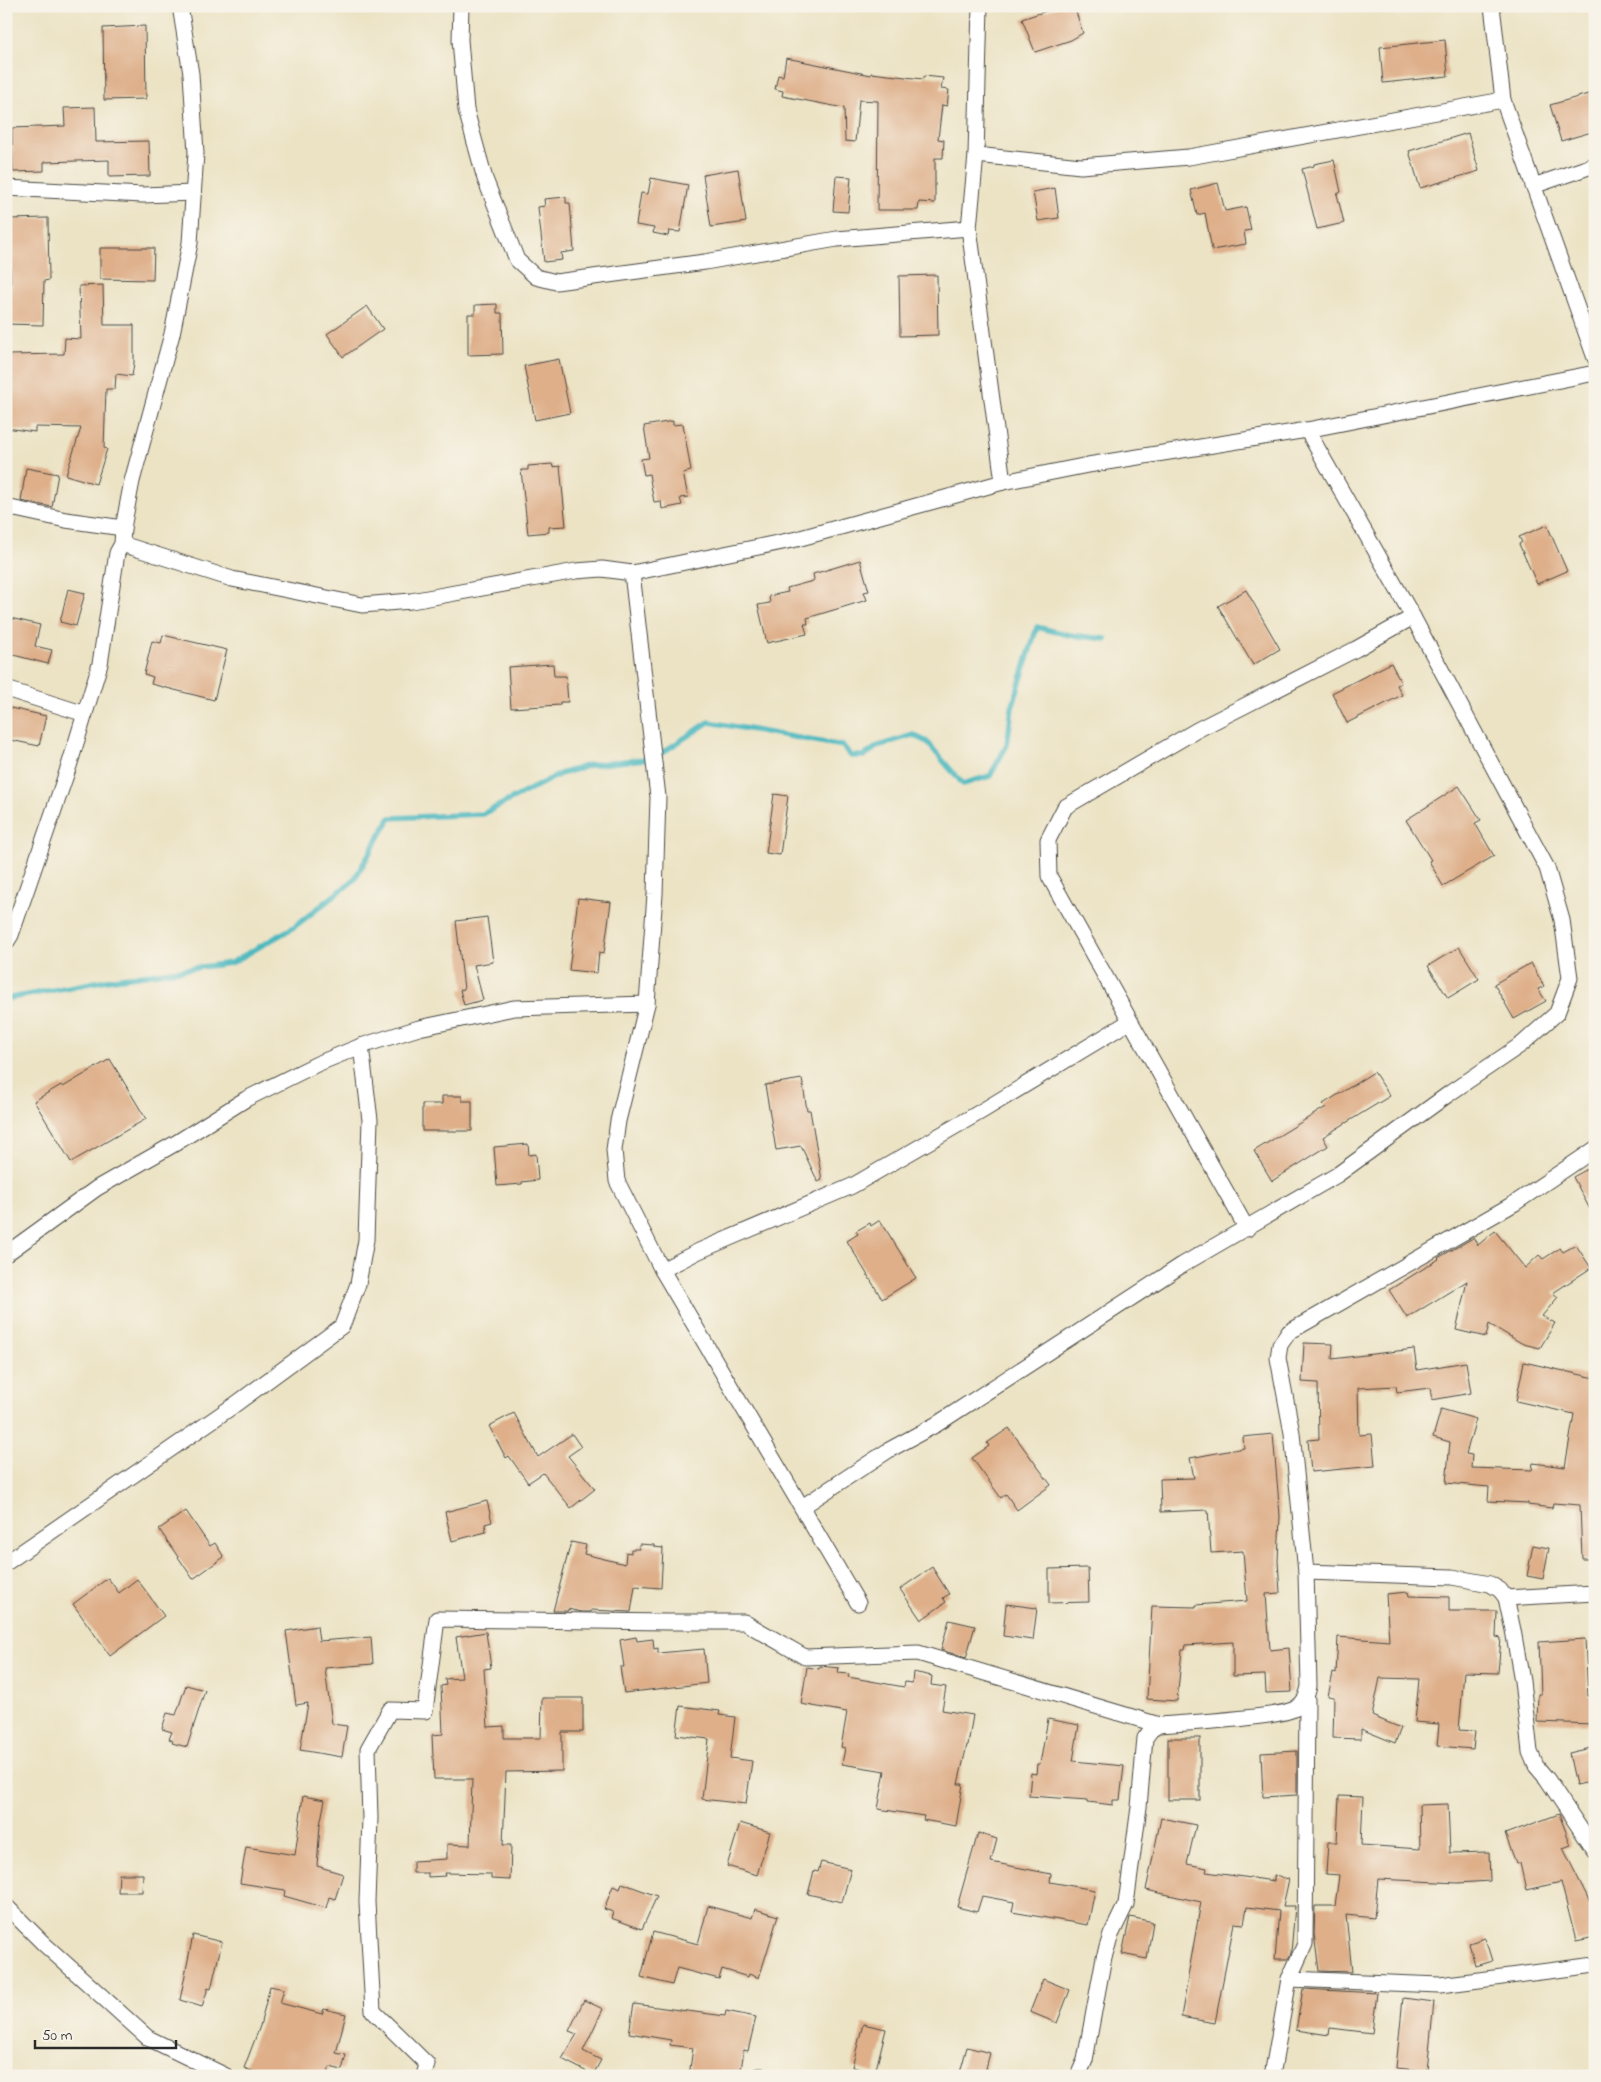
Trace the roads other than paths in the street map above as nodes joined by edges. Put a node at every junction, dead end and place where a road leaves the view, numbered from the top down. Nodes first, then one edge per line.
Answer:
1 (180, 6) edge
2 (461, 6) edge
3 (980, 6) edge
4 (1492, 6) edge
5 (1503, 100) junction
6 (976, 155) junction
7 (1595, 165) edge
8 (1533, 186) junction
9 (6, 188) edge
10 (193, 193) junction
11 (969, 228) junction
12 (1595, 358) edge
13 (1595, 373) edge
14 (1307, 430) junction
15 (1003, 482) junction
16 (6, 507) edge
17 (123, 528) junction
18 (122, 544) junction
19 (632, 573) junction
20 (1413, 617) junction
21 (6, 689) edge
22 (85, 714) junction
23 (6, 943) edge
24 (646, 1004) junction
25 (1129, 1022) junction
26 (361, 1046) junction
27 (1595, 1149) edge
28 (1247, 1229) junction
29 (6, 1254) edge
30 (662, 1270) junction
31 (802, 1507) junction
32 (6, 1563) edge
33 (1306, 1572) junction
34 (1595, 1593) edge
35 (1506, 1598) junction
36 (858, 1603) dead end
37 (1306, 1699) junction
38 (1159, 1725) junction
39 (1595, 1851) edge
40 (6, 1906) edge
41 (1595, 1964) edge
42 (1289, 1979) junction
43 (226, 2076) edge
44 (424, 2076) edge
45 (1078, 2076) edge
46 (1272, 2076) edge

1 - 10 street
2 - 11 street
3 - 6 street
4 - 5 street
5 - 6 street
5 - 8 street
6 - 11 street
7 - 8 street
8 - 12 street
9 - 10 street
10 - 17 street
11 - 15 street
13 - 14 street
14 - 15 street
14 - 20 street
15 - 19 street
16 - 17 street
17 - 18 street
18 - 19 street
18 - 22 street
19 - 24 street
20 - 25 street
20 - 28 street
21 - 22 street
22 - 23 street
24 - 26 street
24 - 30 street
25 - 28 street
25 - 30 street
26 - 29 street
26 - 32 street
27 - 33 street
28 - 31 street
30 - 31 street
31 - 36 street
33 - 35 street
33 - 37 street
34 - 35 street
35 - 39 street
37 - 38 street
37 - 42 street
38 - 44 street
38 - 45 street
40 - 43 street
41 - 42 street
42 - 46 street

